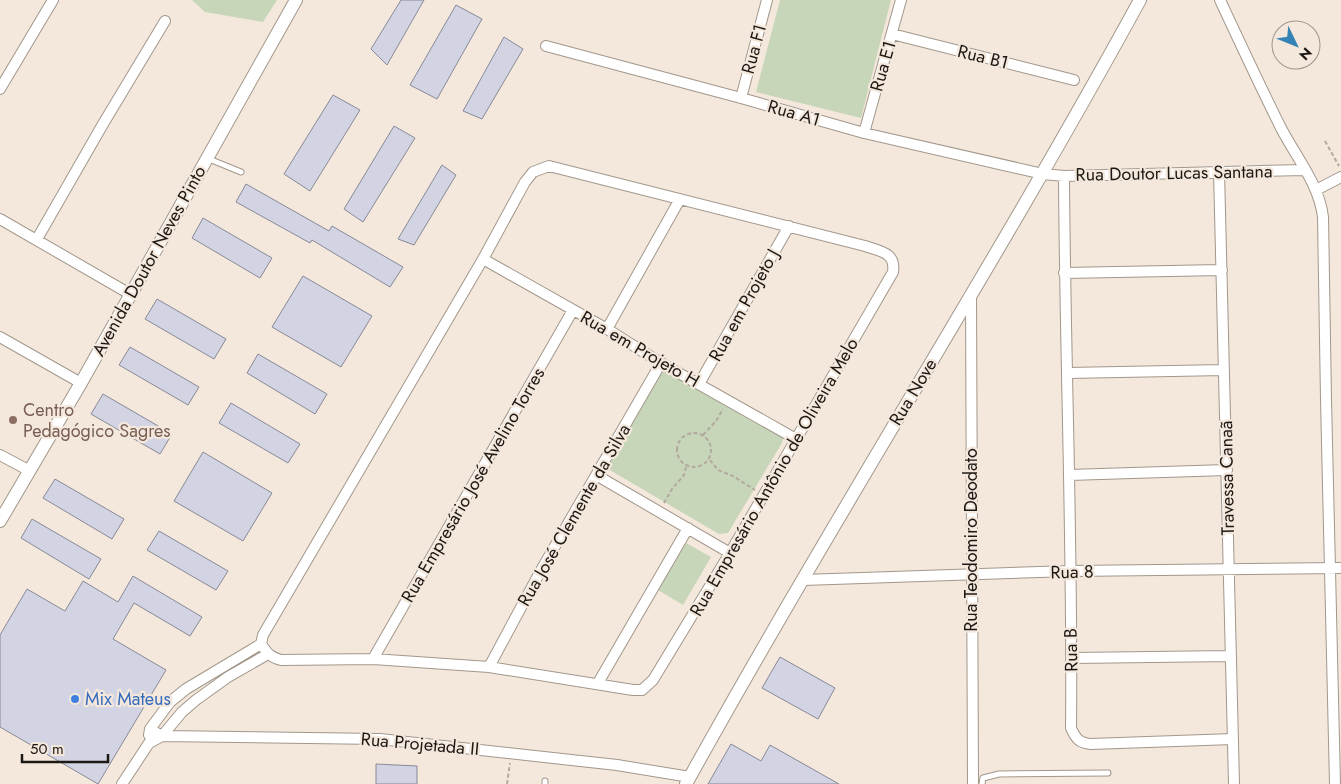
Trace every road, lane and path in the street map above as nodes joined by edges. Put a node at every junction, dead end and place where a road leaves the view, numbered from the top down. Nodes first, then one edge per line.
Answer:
1 (52, 0) edge
2 (296, 0) edge
3 (766, 0) edge
4 (901, 0) edge
5 (1140, 0) edge
6 (1220, 0) edge
7 (165, 21) dead end
8 (892, 34) junction
9 (546, 46) dead end
10 (1074, 80) dead end
11 (0, 90) edge
12 (742, 98) junction
13 (864, 133) junction
14 (1325, 141) dead end
15 (206, 158) junction
16 (1305, 170) junction
17 (1341, 170) edge
18 (1219, 171) junction
19 (240, 172) dead end
20 (1043, 174) junction
21 (1064, 176) junction
22 (1341, 177) edge
23 (1316, 190) junction
24 (680, 199) junction
25 (0, 218) edge
26 (789, 226) junction
27 (37, 239) junction
28 (483, 259) junction
29 (1222, 270) junction
30 (1064, 273) junction
31 (130, 294) junction
32 (971, 295) junction
33 (573, 310) junction
34 (607, 329) junction
35 (0, 336) edge
36 (661, 363) junction
37 (1224, 370) junction
38 (1067, 373) junction
39 (81, 382) junction
40 (700, 384) junction
41 (728, 401) junction
42 (702, 435) junction
43 (796, 440) junction
44 (0, 454) edge
45 (709, 459) junction
46 (687, 466) junction
47 (1227, 470) junction
48 (30, 471) junction
49 (596, 475) junction
50 (1069, 475) junction
51 (763, 495) junction
52 (660, 512) junction
53 (0, 521) edge
54 (688, 528) junction
55 (730, 553) junction
56 (1336, 568) edge
57 (1229, 570) junction
58 (1070, 571) junction
59 (971, 575) junction
60 (803, 580) junction
61 (261, 644) junction
62 (268, 654) junction
63 (1231, 656) junction
64 (1072, 658) junction
65 (373, 660) junction
66 (489, 667) junction
67 (598, 683) junction
68 (170, 702) junction
69 (182, 712) junction
70 (150, 730) junction
71 (162, 736) junction
72 (1233, 739) junction
73 (149, 743) junction
74 (511, 753) junction
75 (1108, 773) dead end
76 (688, 781) edge
77 (122, 784) edge
78 (507, 784) edge
79 (973, 784) edge
80 (982, 784) edge
81 (1234, 784) edge
82 (1335, 784) edge

1 - 11 street
2 - 15 street, Avenida Doutor Neves Pinto
3 - 12 street, Rua F1
4 - 8 street, Rua E1
5 - 20 street, Rua Nove
6 - 16 street
7 - 27 street
8 - 10 street, Rua B1
8 - 13 street, Rua E1
9 - 12 street, Rua A1
12 - 13 street, Rua A1
13 - 20 street, Rua A1
14 - 17 path
15 - 19 lane
15 - 31 street, Avenida Doutor Neves Pinto
16 - 18 street, Rua Doutor Lucas Santana
16 - 23 street
18 - 21 street, Rua Doutor Lucas Santana
18 - 29 street, Travessa Canaã
20 - 21 street, Rua Doutor Lucas Santana
20 - 32 street, Rua Nove
21 - 30 street, Rua B
22 - 23 street
23 - 56 street
24 - 26 street
24 - 28 street
24 - 34 street
25 - 27 street
26 - 40 street, Rua em Projeto J
26 - 43 street, Rua Empresário Antônio de Oliveira Melo
27 - 31 street
28 - 33 street, Rua em Projeto H
28 - 61 street
29 - 30 street
29 - 37 street, Travessa Canaã
30 - 38 street, Rua B
31 - 39 street, Avenida Doutor Neves Pinto
32 - 59 street, Rua Teodomiro Deodato
32 - 60 street, Rua Nove
33 - 34 street, Rua em Projeto H
33 - 65 street, Rua Empresário José Avelino Torres
34 - 36 street, Rua em Projeto H
35 - 39 street
36 - 40 street, Rua em Projeto H
36 - 49 street, Rua José Clemente da Silva
37 - 38 street
37 - 47 street, Travessa Canaã
38 - 50 street, Rua B
39 - 48 street, Avenida Doutor Neves Pinto
40 - 41 street, Rua em Projeto H
41 - 42 path
41 - 43 street, Rua em Projeto H
42 - 45 path
42 - 46 path
43 - 51 street, Rua Empresário Antônio de Oliveira Melo
44 - 48 street
45 - 46 path
45 - 51 path
46 - 52 path
47 - 50 street
47 - 57 street, Travessa Canaã
48 - 53 street, Avenida Doutor Neves Pinto
49 - 52 street
49 - 66 street, Rua José Clemente da Silva
50 - 58 street, Rua B
51 - 55 street, Rua Empresário Antônio de Oliveira Melo
52 - 54 street
54 - 55 street
54 - 67 street
55 - 67 street, Rua Empresário Antônio de Oliveira Melo
56 - 57 street, Rua 8
56 - 82 street
57 - 58 street, Rua 8
57 - 63 street, Travessa Canaã
58 - 59 street, Rua 8
58 - 64 street, Rua B
59 - 60 street, Rua 8
59 - 79 street, Rua Teodomiro Deodato
60 - 76 street, Rua Nove
61 - 62 street
61 - 68 street
62 - 65 street
62 - 69 street
63 - 64 street
63 - 72 street, Travessa Canaã
64 - 72 street, Rua B
65 - 66 street
66 - 67 street
68 - 69 street
68 - 70 street
69 - 71 street
70 - 71 street, Rua Projetada II
70 - 73 street
71 - 73 street
71 - 74 street, Rua Projetada II
72 - 81 street, Travessa Canaã
73 - 77 street
74 - 76 street, Rua Projetada II
74 - 78 path
75 - 80 lane

